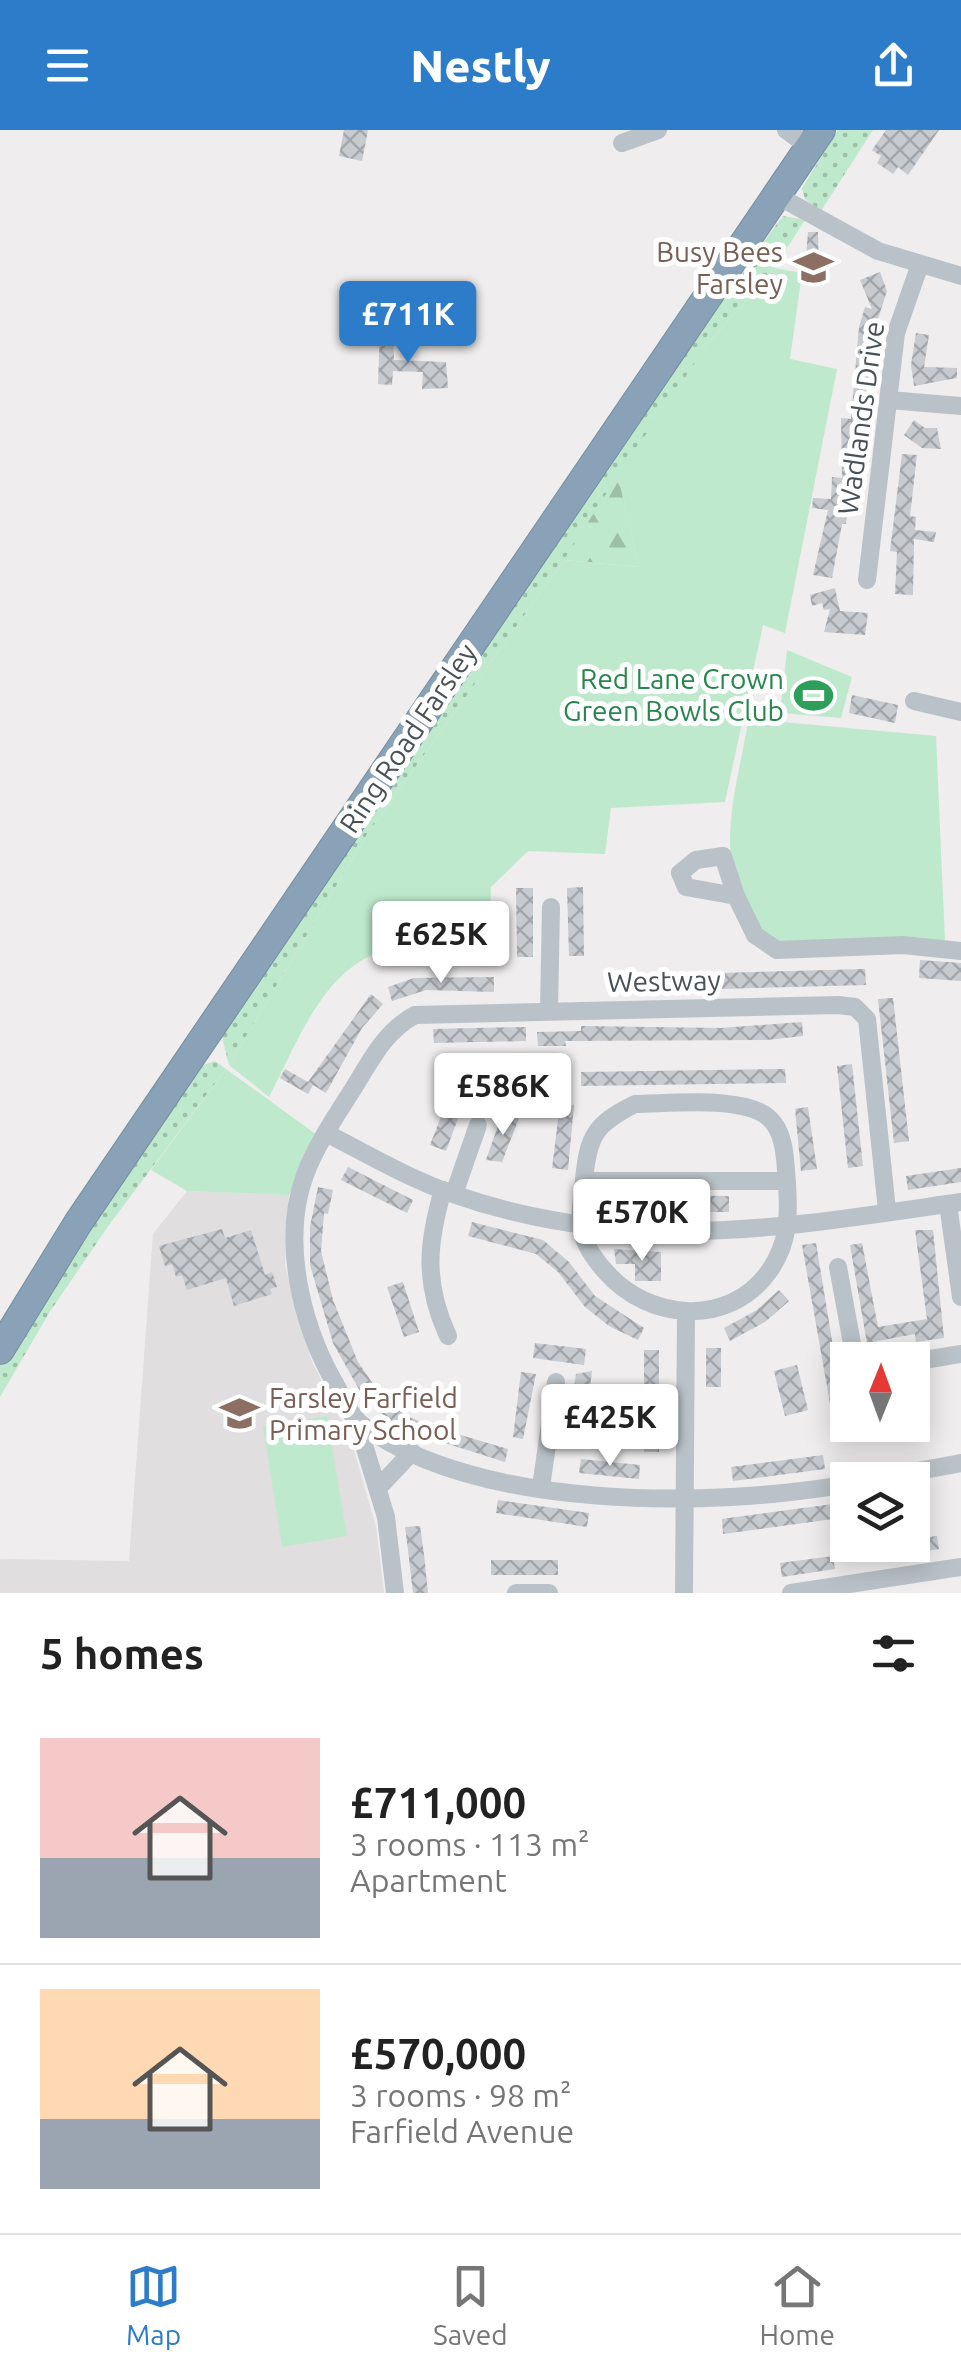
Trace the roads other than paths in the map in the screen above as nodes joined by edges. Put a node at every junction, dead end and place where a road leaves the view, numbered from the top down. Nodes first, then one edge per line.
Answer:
1 (658, 130) edge
2 (786, 130) edge
3 (816, 138) edge
4 (622, 143) dead end
5 (776, 195) junction
6 (918, 266) junction
7 (961, 276) edge
8 (888, 400) junction
9 (961, 406) edge
10 (867, 580) dead end
11 (914, 702) dead end
12 (961, 712) edge
13 (736, 896) dead end
14 (551, 907) dead end
15 (961, 951) edge
16 (549, 1011) junction
17 (478, 1125) dead end
18 (326, 1133) junction
19 (584, 1181) junction
20 (786, 1181) junction
21 (448, 1192) junction
22 (954, 1203) edge
23 (888, 1210) junction
24 (788, 1226) junction
25 (581, 1227) junction
26 (838, 1267) dead end
27 (961, 1298) edge
28 (686, 1314) junction
29 (448, 1336) dead end
30 (853, 1342) edge
31 (0, 1350) edge
32 (961, 1354) edge
33 (930, 1359) edge
34 (556, 1382) dead end
35 (357, 1422) junction
36 (412, 1452) junction
37 (961, 1463) edge
38 (930, 1469) edge
39 (379, 1487) junction
40 (541, 1487) junction
41 (830, 1487) edge
42 (685, 1502) junction
43 (961, 1567) edge
44 (828, 1590) edge
45 (395, 1593) edge
46 (516, 1593) edge
47 (549, 1593) edge
48 (684, 1593) edge
49 (792, 1593) edge

1 - 4 street
2 - 3 street
3 - 5 highway, Ring Road Farsley
5 - 6 street
5 - 31 highway, Ring Road Farsley
6 - 7 street
6 - 8 street, Wadlands Drive
8 - 9 street
8 - 10 street, Wadlands Drive
11 - 12 street
13 - 15 street
14 - 16 street
16 - 18 street, Westway
16 - 23 street, Westway
17 - 21 street
18 - 21 street
18 - 35 street, Westway
19 - 20 street
19 - 20 street
19 - 25 street
20 - 24 street
21 - 25 street
21 - 29 street
22 - 23 street
22 - 27 street
23 - 24 street
24 - 25 street
24 - 28 street
25 - 28 street
26 - 30 street
28 - 42 street
32 - 33 street
34 - 40 street
35 - 36 street
35 - 39 street, Westway
36 - 39 street
36 - 40 street
37 - 38 street
39 - 45 street, Westway
40 - 42 street
41 - 42 street
42 - 48 street
43 - 44 street
44 - 49 street
46 - 47 street

